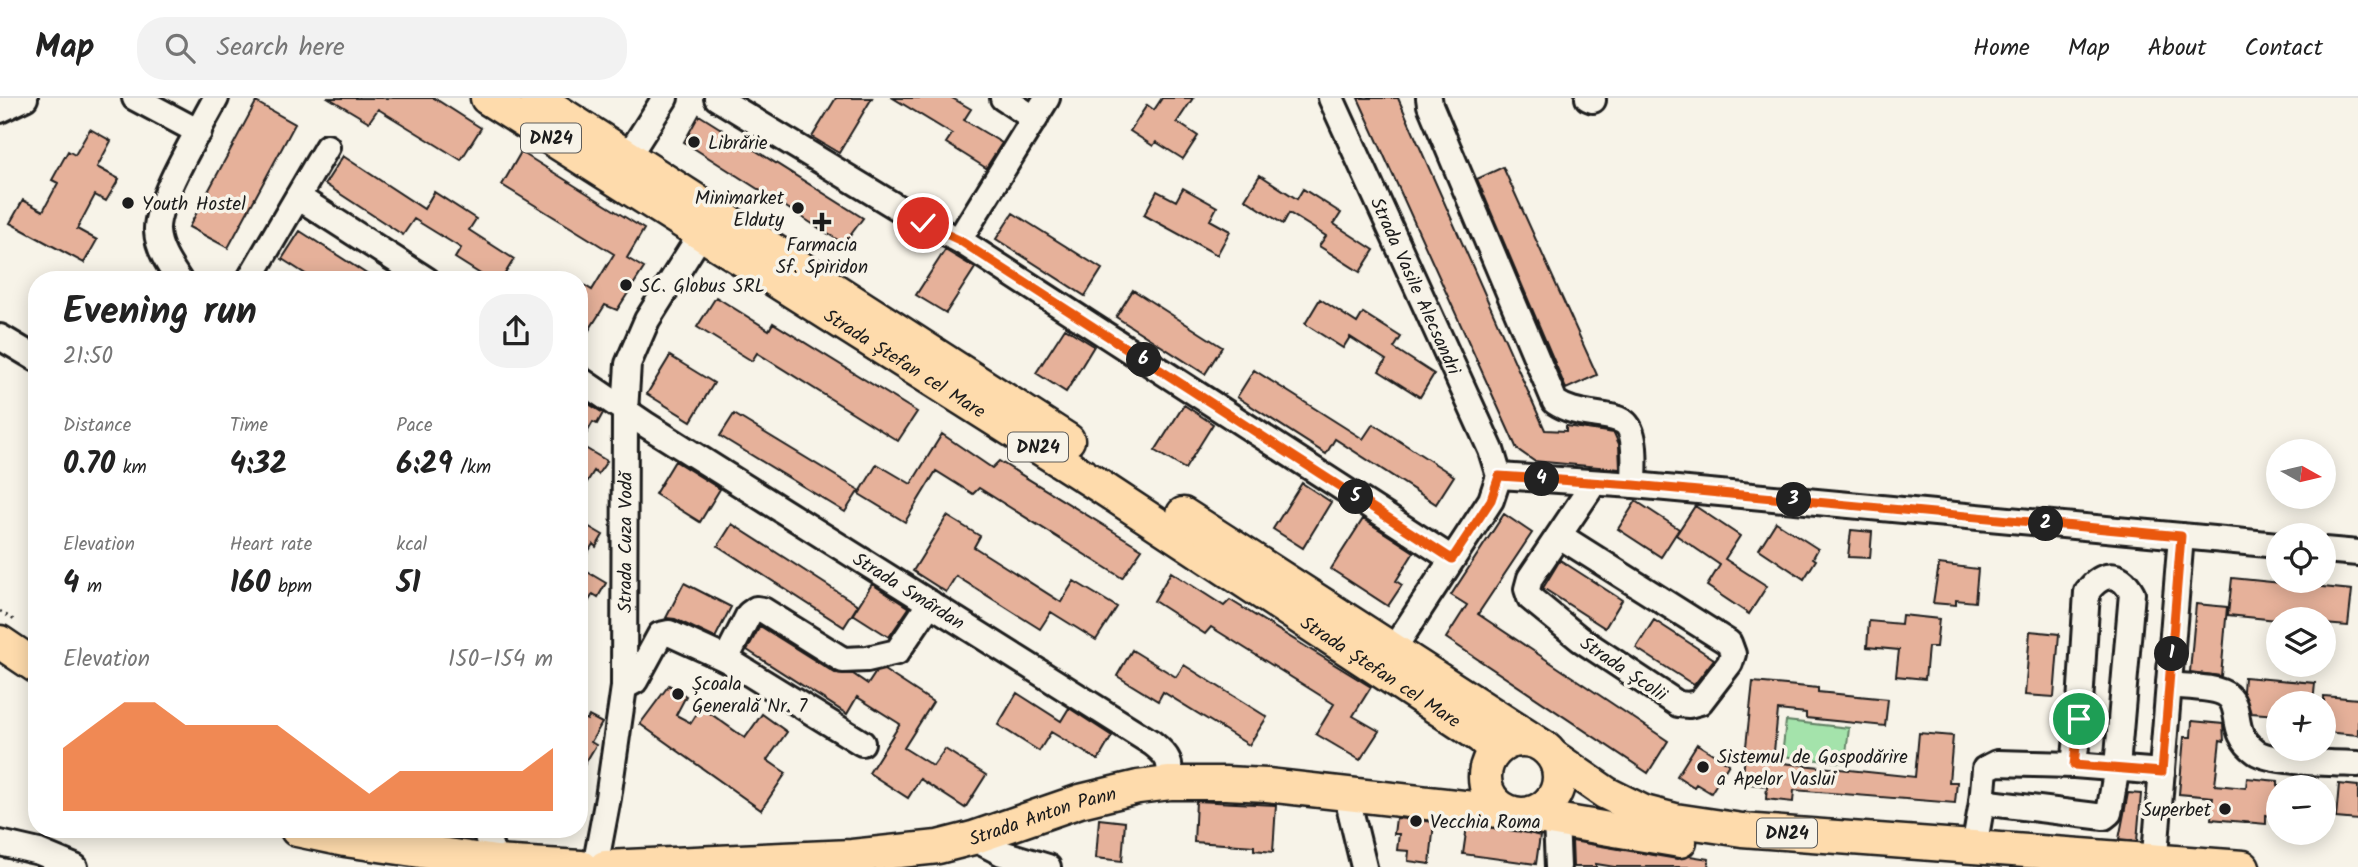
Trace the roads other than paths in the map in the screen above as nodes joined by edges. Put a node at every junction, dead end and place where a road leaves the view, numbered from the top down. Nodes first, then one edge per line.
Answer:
1 (25, 98) edge
2 (135, 98) edge
3 (216, 98) edge
4 (487, 98) edge
5 (537, 98) edge
6 (665, 98) edge
7 (717, 98) edge
8 (1003, 98) edge
9 (1331, 98) edge
10 (1429, 98) edge
11 (756, 108) edge
12 (1041, 109) edge
13 (0, 110) edge
14 (199, 132) junction
15 (327, 147) dead end
16 (621, 167) junction
17 (298, 197) junction
18 (701, 234) junction
19 (959, 240) junction
20 (173, 271) edge
21 (254, 271) edge
22 (413, 271) edge
23 (0, 337) edge
24 (28, 354) edge
25 (588, 385) edge
26 (625, 411) junction
27 (1499, 476) junction
28 (1594, 483) junction
29 (1634, 485) junction
30 (1560, 536) junction
31 (2181, 536) junction
32 (2266, 544) edge
33 (2336, 551) edge
34 (2358, 553) edge
35 (1452, 559) junction
36 (930, 603) junction
37 (0, 642) edge
38 (726, 659) junction
39 (1387, 659) junction
40 (28, 661) edge
41 (2169, 685) junction
42 (624, 687) junction
43 (862, 743) dead end
44 (1495, 750) junction
45 (1545, 750) junction
46 (2358, 764) edge
47 (2074, 765) junction
48 (2117, 767) junction
49 (2162, 772) junction
50 (1170, 783) junction
51 (1485, 783) junction
52 (1346, 793) junction
53 (1982, 802) junction
54 (1437, 804) junction
55 (1517, 813) junction
56 (1556, 820) junction
57 (335, 838) edge
58 (488, 838) edge
59 (973, 838) junction
60 (0, 843) edge
61 (1975, 857) edge
62 (2155, 864) edge
63 (497, 865) edge
64 (75, 867) edge
65 (581, 867) edge
66 (595, 867) edge
67 (605, 867) edge
68 (1048, 867) edge
69 (1364, 867) edge
70 (1558, 867) edge
71 (2233, 867) edge
72 (2243, 867) edge

1 - 13 street
2 - 14 street
3 - 14 street
4 - 16 main road, Strada Ștefan cel Mare / DN24
5 - 16 main road, Strada Ștefan cel Mare / DN24
6 - 16 street
7 - 11 street
8 - 12 street
9 - 27 street, Strada Vasile Alecsandri
10 - 29 street
11 - 19 street
12 - 19 street
14 - 20 street
15 - 17 street
16 - 18 main road, Strada Ștefan cel Mare / DN24
16 - 39 main road, Strada Ștefan cel Mare / DN24
17 - 21 street
17 - 22 street
18 - 26 street, Strada Cuza Vodă
18 - 39 main road, Strada Ștefan cel Mare / DN24
19 - 35 street
23 - 24 street
25 - 26 street, Strada Smârdan
26 - 36 street, Strada Smârdan
26 - 42 street, Strada Cuza Vodă
27 - 28 street
27 - 35 street
28 - 29 street
28 - 30 street, Strada Școlii
29 - 31 street
30 - 30 street, Strada Școlii
31 - 32 street
31 - 41 street
33 - 34 street
35 - 39 street
36 - 38 street
36 - 50 street, Strada Smârdan
37 - 40 main road
38 - 42 street
38 - 43 street
39 - 44 main road, Strada Ștefan cel Mare / DN24
39 - 45 main road, Strada Ștefan cel Mare / DN24
41 - 46 street
41 - 49 street
42 - 66 street, Strada Cuza Vodă
44 - 45 main road
44 - 51 main road
45 - 55 main road
45 - 61 main road, Strada Ștefan cel Mare / DN24
47 - 48 street
47 - 48 street
47 - 53 street
48 - 49 street
48 - 53 street
49 - 62 street
50 - 52 main road, Strada Anton Pann / DN24
50 - 59 main road, Strada Anton Pann / DN24
51 - 54 main road
51 - 55 main road
52 - 54 main road, Strada Anton Pann / DN24
52 - 69 street
53 - 61 street
54 - 55 main road, Strada Anton Pann / DN24
55 - 56 main road, Strada Ștefan cel Mare / DN24
56 - 61 main road, Strada Ștefan cel Mare / DN24
56 - 70 street
57 - 63 main road
58 - 63 street
59 - 67 main road, Strada Anton Pann / DN24
59 - 68 street
60 - 64 street
61 - 62 main road, Strada Ștefan cel Mare / DN24
62 - 71 main road, Strada Ștefan cel Mare / DN24
63 - 65 main road
71 - 72 main road, Strada Ștefan cel Mare / DN24

